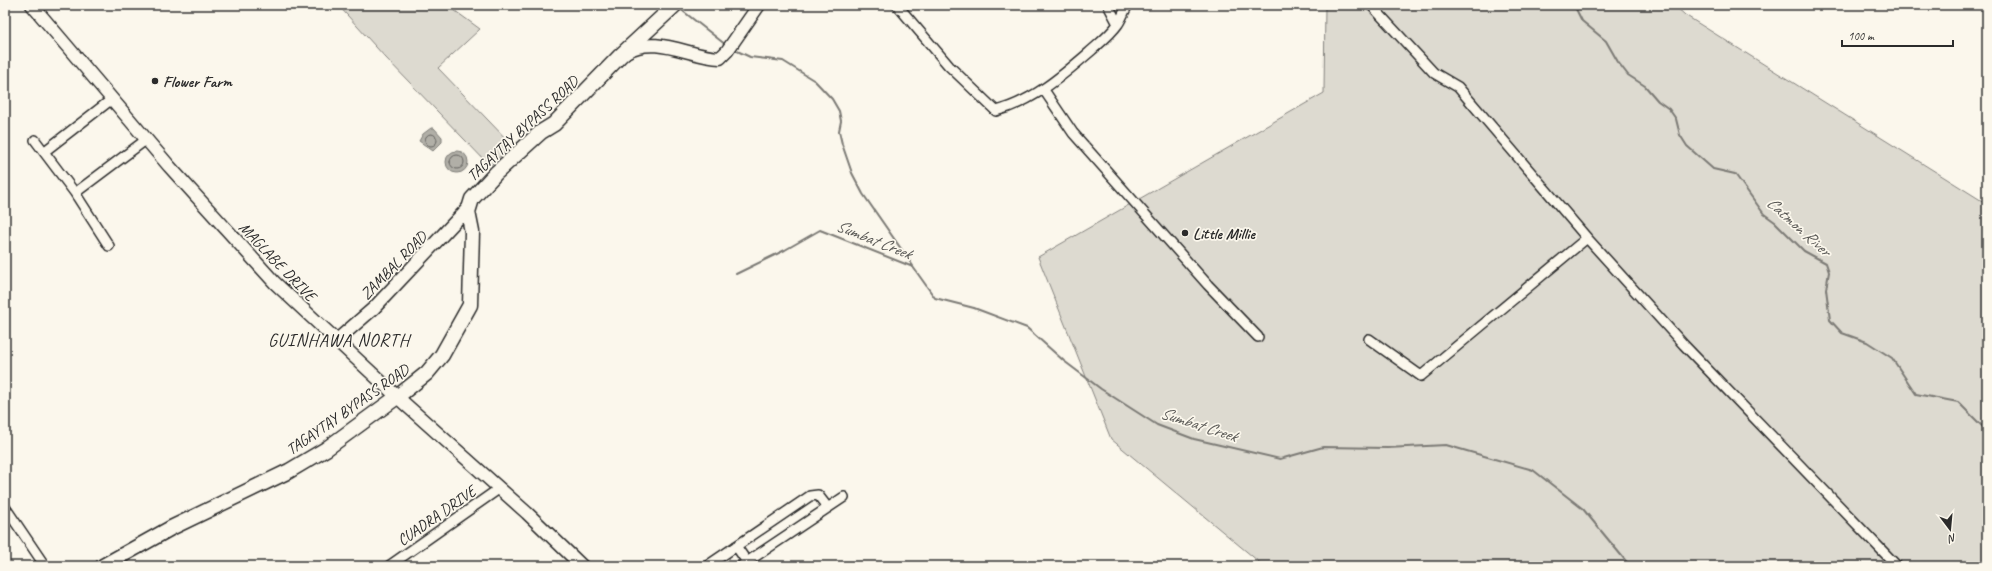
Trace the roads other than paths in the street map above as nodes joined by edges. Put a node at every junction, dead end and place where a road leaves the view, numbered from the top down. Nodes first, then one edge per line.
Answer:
1 (32, 5) edge
2 (675, 5) edge
3 (759, 5) edge
4 (897, 5) edge
5 (1108, 5) edge
6 (1128, 5) edge
7 (1371, 5) edge
8 (1118, 24) junction
9 (620, 56) junction
10 (1044, 90) junction
11 (112, 99) junction
12 (147, 139) junction
13 (35, 140) dead end
14 (45, 151) junction
15 (75, 193) junction
16 (468, 208) junction
17 (1587, 238) junction
18 (109, 246) dead end
19 (1258, 337) dead end
20 (1369, 339) dead end
21 (337, 340) junction
22 (397, 397) junction
23 (500, 488) junction
24 (844, 497) dead end
25 (5, 507) edge
26 (828, 508) junction
27 (736, 546) junction
28 (744, 564) edge
29 (45, 566) edge
30 (103, 566) edge
31 (389, 566) edge
32 (582, 566) edge
33 (707, 566) edge
34 (1897, 566) edge

1 - 11 main road, MAGLABE DRIVE
2 - 9 main road, TAGAYTAY BYPASS ROAD
3 - 9 main road
4 - 10 street
5 - 8 street
6 - 8 street
7 - 17 street
8 - 10 street
9 - 16 main road, TAGAYTAY BYPASS ROAD
10 - 19 street
11 - 12 main road, MAGLABE DRIVE
11 - 14 street
12 - 15 street
12 - 21 main road, MAGLABE DRIVE
13 - 14 street
14 - 15 street
15 - 18 street
16 - 21 main road, ZAMBAL ROAD
16 - 22 main road, TAGAYTAY BYPASS ROAD
17 - 20 street
17 - 34 street
21 - 22 main road, MAGLABE DRIVE
22 - 23 main road, MAGLABE DRIVE
22 - 30 main road, TAGAYTAY BYPASS ROAD
23 - 31 street, CUADRA DRIVE
23 - 32 main road, MAGLABE DRIVE
24 - 26 street
25 - 29 street
26 - 27 street
26 - 28 street
27 - 28 street
27 - 33 street

